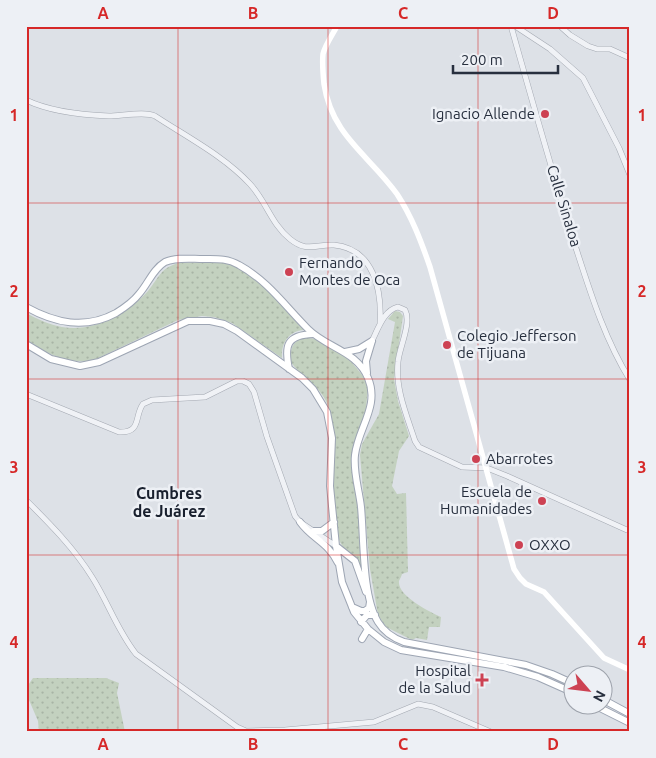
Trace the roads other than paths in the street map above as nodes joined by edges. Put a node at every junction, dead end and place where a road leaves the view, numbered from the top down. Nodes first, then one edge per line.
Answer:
1 (337, 26) edge
2 (511, 26) edge
3 (560, 26) edge
4 (519, 27) edge
5 (630, 58) edge
6 (26, 100) edge
7 (630, 175) edge
8 (26, 307) edge
9 (380, 324) junction
10 (314, 334) junction
11 (372, 341) junction
12 (26, 344) edge
13 (345, 352) junction
14 (289, 369) junction
15 (368, 379) junction
16 (630, 380) edge
17 (26, 394) edge
18 (487, 468) junction
19 (26, 500) edge
20 (300, 522) junction
21 (334, 522) junction
22 (628, 530) dead end
23 (314, 531) junction
24 (336, 546) junction
25 (341, 569) junction
26 (370, 597) junction
27 (351, 606) junction
28 (375, 615) junction
29 (362, 622) junction
30 (368, 629) junction
31 (362, 640) dead end
32 (630, 670) edge
33 (561, 678) junction
34 (564, 679) edge
35 (558, 685) junction
36 (564, 688) edge
37 (614, 705) edge
38 (630, 714) edge
39 (614, 715) edge
40 (630, 723) edge
41 (246, 731) edge
42 (491, 732) edge

1 - 18 main road
2 - 16 street, Calle Sinaloa
3 - 5 street
4 - 7 street
6 - 9 street
8 - 10 main road
9 - 11 street
9 - 18 street
10 - 13 main road
10 - 14 main road
11 - 13 main road
11 - 15 main road
12 - 14 main road
13 - 15 main road
14 - 21 main road
15 - 26 main road
17 - 20 street
18 - 22 street
18 - 32 main road
19 - 41 street
20 - 23 street
20 - 25 main road
21 - 23 main road
21 - 24 main road
23 - 24 street
24 - 25 main road
24 - 26 main road
25 - 27 main road
26 - 27 main road
26 - 28 main road
27 - 29 main road
28 - 29 main road
28 - 33 main road
29 - 30 main road
30 - 31 main road
30 - 35 main road
33 - 34 main road
33 - 35 main road
35 - 36 main road
37 - 38 main road
39 - 40 main road
41 - 42 street

